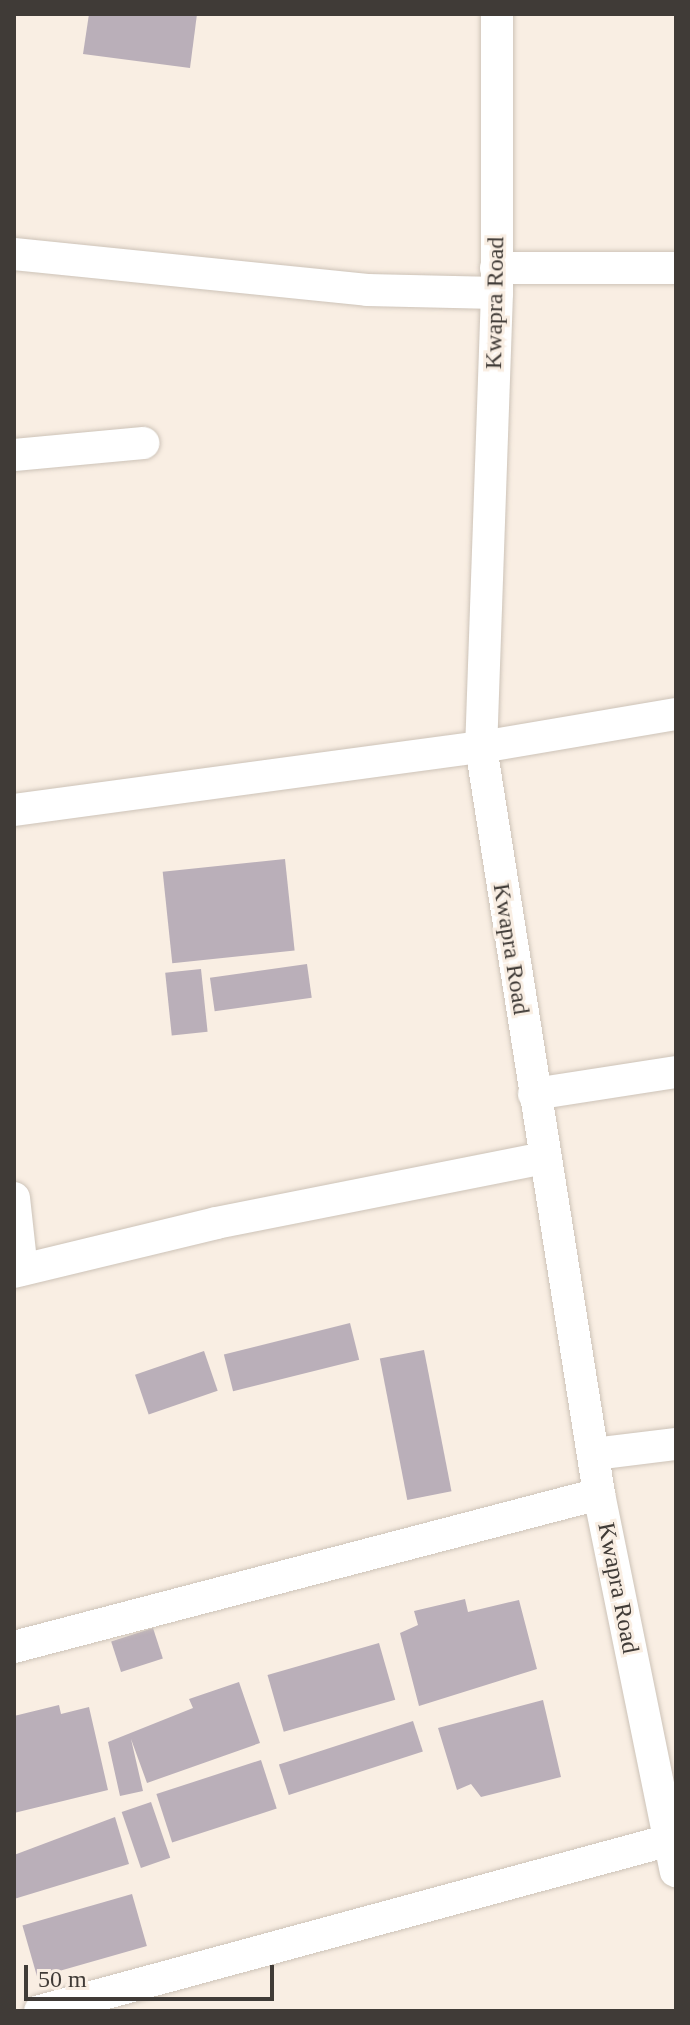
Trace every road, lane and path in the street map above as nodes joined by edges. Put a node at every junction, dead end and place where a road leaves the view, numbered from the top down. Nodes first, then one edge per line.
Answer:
1 (497, 14) edge
2 (14, 254) edge
3 (676, 268) edge
4 (496, 280) junction
5 (143, 443) dead end
6 (14, 455) edge
7 (676, 714) edge
8 (481, 747) junction
9 (14, 810) edge
10 (676, 1072) edge
11 (534, 1094) junction
12 (544, 1158) junction
13 (14, 1198) edge
14 (18, 1271) edge
15 (676, 1444) edge
16 (594, 1454) junction
17 (599, 1494) junction
18 (14, 1647) edge
19 (673, 1856) edge
20 (40, 2011) edge

1 - 4 street, Kwapra Road
2 - 4 street
3 - 4 street
4 - 8 street, Kwapra Road
5 - 6 street
7 - 8 street
8 - 9 street
8 - 11 street, Kwapra Road
10 - 11 street
11 - 12 street, Kwapra Road
12 - 14 street
12 - 16 street, Kwapra Road
13 - 14 street
15 - 16 street
16 - 17 street, Kwapra Road
17 - 18 street
17 - 19 street, Kwapra Road
19 - 20 street

